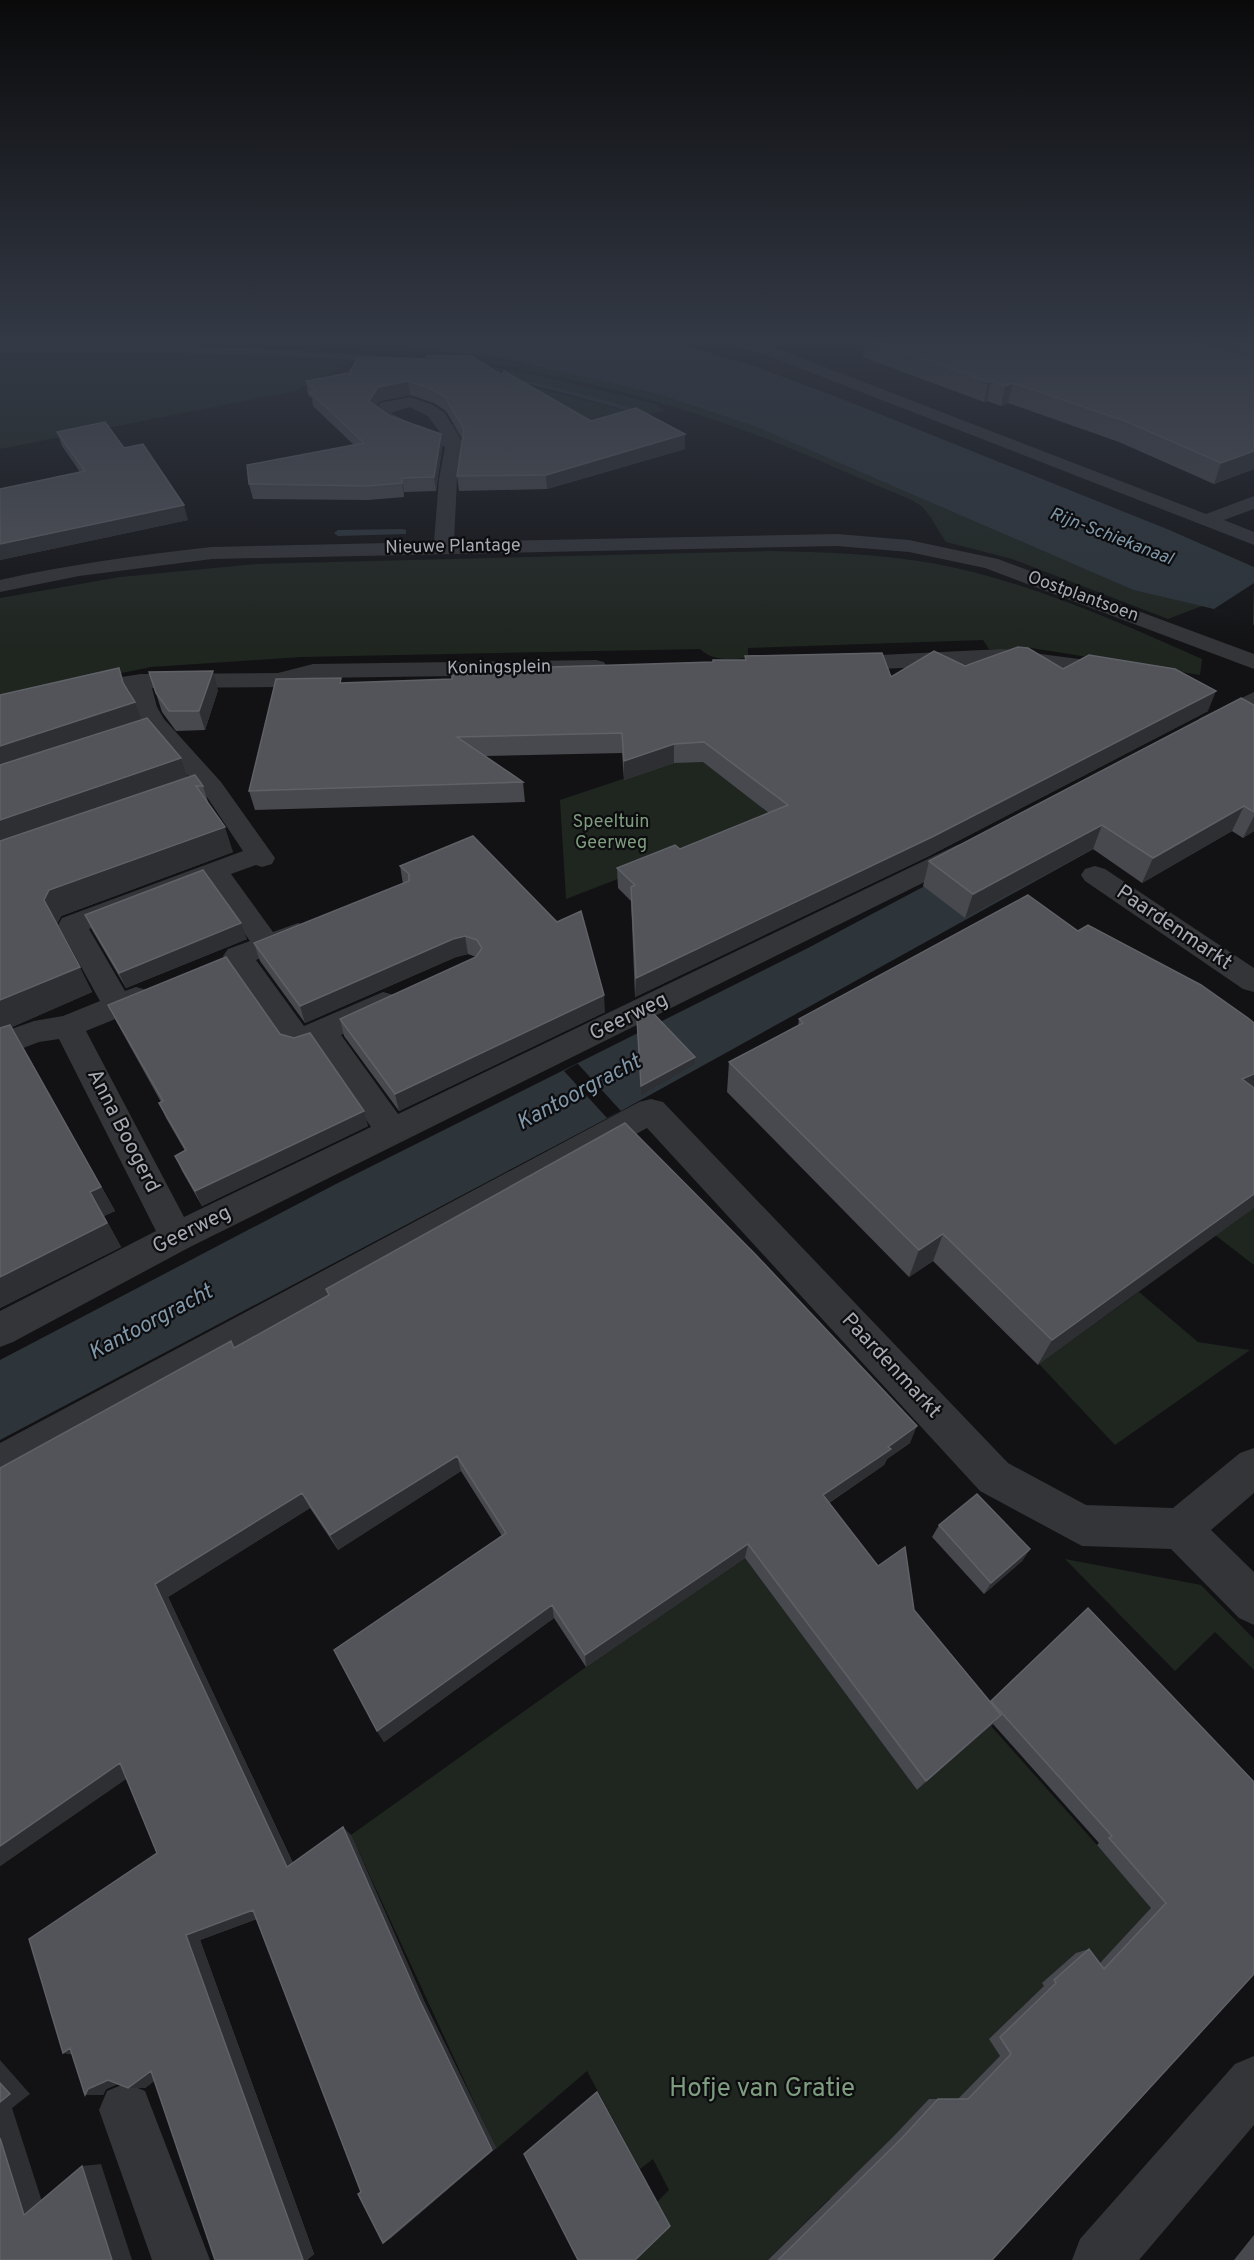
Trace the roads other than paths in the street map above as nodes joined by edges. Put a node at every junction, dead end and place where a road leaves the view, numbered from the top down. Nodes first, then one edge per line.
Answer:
1 (1006, 442) edge
2 (454, 444) dead end
3 (1254, 502) edge
4 (1207, 520) junction
5 (1254, 538) edge
6 (909, 546) joint
7 (444, 547) junction
8 (0, 586) edge
9 (1254, 662) edge
10 (816, 664) edge
11 (616, 667) edge
12 (1143, 675) edge
13 (141, 681) junction
14 (1243, 697) edge
15 (0, 713) edge
16 (1179, 738) edge
17 (212, 787) junction
18 (144, 811) edge
19 (989, 840) edge
20 (214, 871) junction
21 (1095, 875) dead end
22 (321, 923) edge
23 (268, 945) junction
24 (1254, 982) edge
25 (162, 987) edge
26 (404, 994) edge
27 (118, 1005) junction
28 (68, 1026) junction
29 (321, 1030) junction
30 (0, 1046) edge
31 (393, 1133) junction
32 (177, 1237) junction
33 (0, 1330) edge
34 (0, 1464) edge
35 (1254, 1467) edge
36 (1180, 1529) junction
37 (1254, 1603) edge
38 (1254, 2083) edge
39 (126, 2110) edge
40 (181, 2260) edge
41 (1101, 2260) edge

1 - 4 street
2 - 7 street
3 - 4 street
4 - 5 street
6 - 7 street, Nieuwe Plantage
6 - 9 street, Oostplantsoen
7 - 8 street, Nieuwe Plantage
10 - 12 street
11 - 13 street, Koningsplein
13 - 15 street, Koningsplein
13 - 17 street
14 - 16 street
17 - 18 street
17 - 20 street
19 - 31 street, Geerweg
20 - 23 street
20 - 27 street
21 - 24 street, Paardenmarkt
22 - 23 street
23 - 29 street
25 - 27 street
26 - 29 street
27 - 28 street
28 - 30 street
28 - 32 street, Anna Boogerd
29 - 31 street
31 - 32 street, Geerweg
32 - 33 street, Geerweg
34 - 36 street, Paardenmarkt
35 - 36 street
36 - 37 street
38 - 41 street
39 - 40 street

